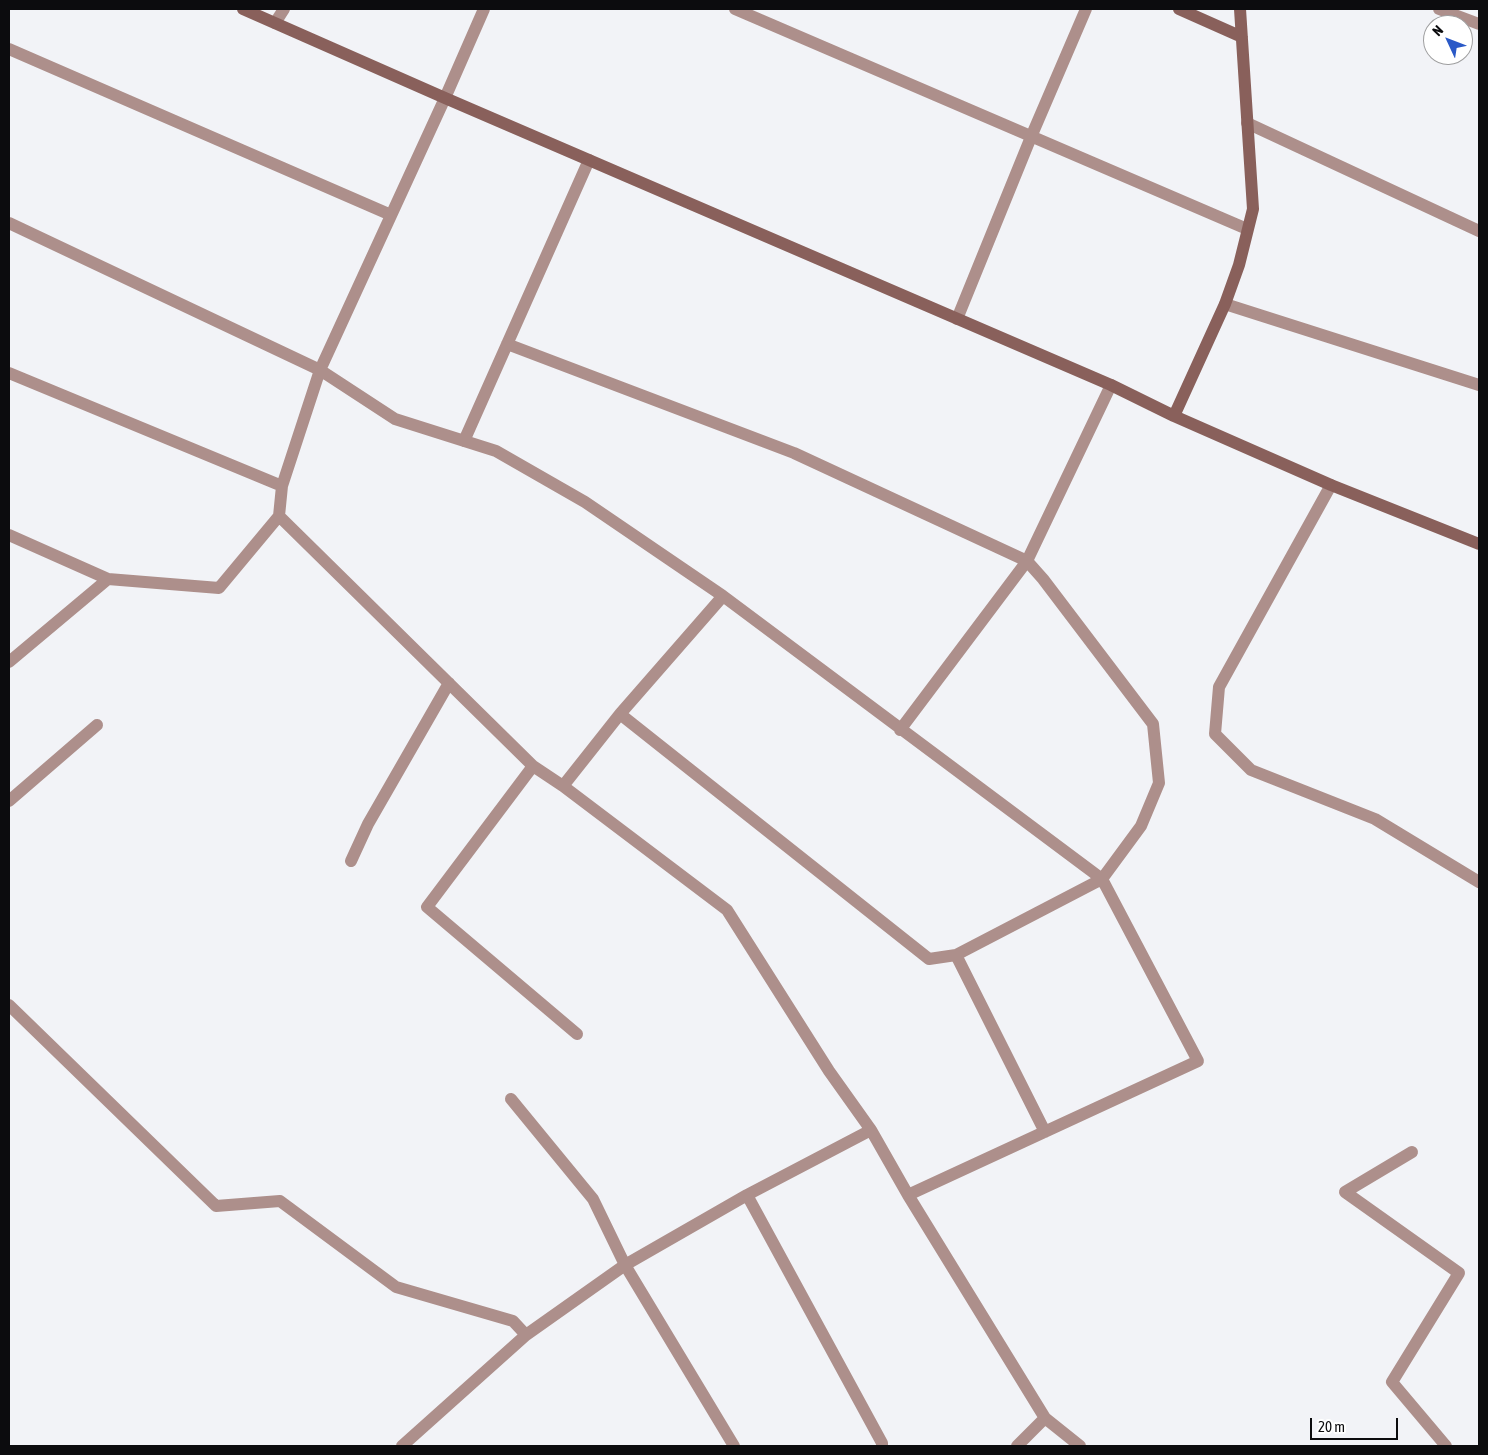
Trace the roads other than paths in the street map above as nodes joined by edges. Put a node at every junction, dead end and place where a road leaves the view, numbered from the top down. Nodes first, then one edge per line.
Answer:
1 (243, 9) edge
2 (284, 9) edge
3 (484, 9) edge
4 (735, 9) edge
5 (1086, 9) edge
6 (1179, 9) edge
7 (1240, 9) edge
8 (1440, 9) edge
9 (275, 23) junction
10 (1479, 24) edge
11 (1242, 37) junction
12 (9, 49) edge
13 (445, 98) junction
14 (1248, 123) junction
15 (1031, 136) junction
16 (589, 160) junction
17 (391, 215) junction
18 (9, 223) edge
19 (1247, 229) junction
20 (1479, 232) edge
21 (1225, 304) junction
22 (957, 319) junction
23 (507, 344) junction
24 (320, 370) junction
25 (9, 372) edge
26 (1111, 385) junction
27 (1479, 385) edge
28 (1174, 416) junction
29 (464, 441) junction
30 (1331, 485) junction
31 (282, 486) junction
32 (279, 516) junction
33 (9, 536) edge
34 (1479, 544) edge
35 (1027, 561) junction
36 (108, 579) junction
37 (723, 596) junction
38 (9, 662) edge
39 (449, 683) junction
40 (620, 714) junction
41 (97, 725) dead end
42 (900, 730) junction
43 (534, 766) junction
44 (563, 786) junction
45 (9, 801) edge
46 (352, 861) dead end
47 (1102, 879) junction
48 (1479, 882) edge
49 (956, 955) junction
50 (9, 1005) edge
51 (578, 1034) dead end
52 (511, 1099) dead end
53 (871, 1130) junction
54 (1045, 1132) junction
55 (1412, 1152) dead end
56 (747, 1195) junction
57 (908, 1195) junction
58 (625, 1265) junction
59 (526, 1335) junction
60 (1045, 1418) junction
61 (402, 1446) edge
62 (734, 1446) edge
63 (882, 1446) edge
64 (1017, 1446) edge
65 (1080, 1446) edge
66 (1446, 1446) edge

1 - 9 street
2 - 9 street
3 - 13 street
4 - 15 street
5 - 15 street
6 - 11 street
7 - 11 street
8 - 10 street
9 - 13 street
11 - 14 street
12 - 17 street
13 - 16 street
13 - 17 street
14 - 19 street
14 - 20 street
15 - 19 street
15 - 22 street
16 - 22 street
16 - 23 street
17 - 24 street
18 - 24 street
19 - 21 street
21 - 27 street
21 - 28 street
22 - 26 street
23 - 29 street
23 - 35 street
24 - 29 street
24 - 31 street
25 - 31 street
26 - 28 street
26 - 35 street
28 - 30 street
29 - 37 street
30 - 34 street
30 - 48 street
31 - 32 street
32 - 36 street
32 - 39 street
33 - 36 street
35 - 42 street
35 - 47 street
36 - 38 street
37 - 40 street
37 - 42 street
39 - 43 street
39 - 46 street
40 - 44 street
40 - 49 street
41 - 45 street
42 - 47 street
43 - 44 street
43 - 51 street
44 - 53 street
47 - 49 street
47 - 54 street
49 - 54 street
50 - 59 street
52 - 58 street
53 - 56 street
53 - 57 street
54 - 57 street
55 - 66 street
56 - 58 street
56 - 63 street
57 - 60 street
58 - 59 street
58 - 62 street
59 - 61 street
60 - 64 street
60 - 65 street

